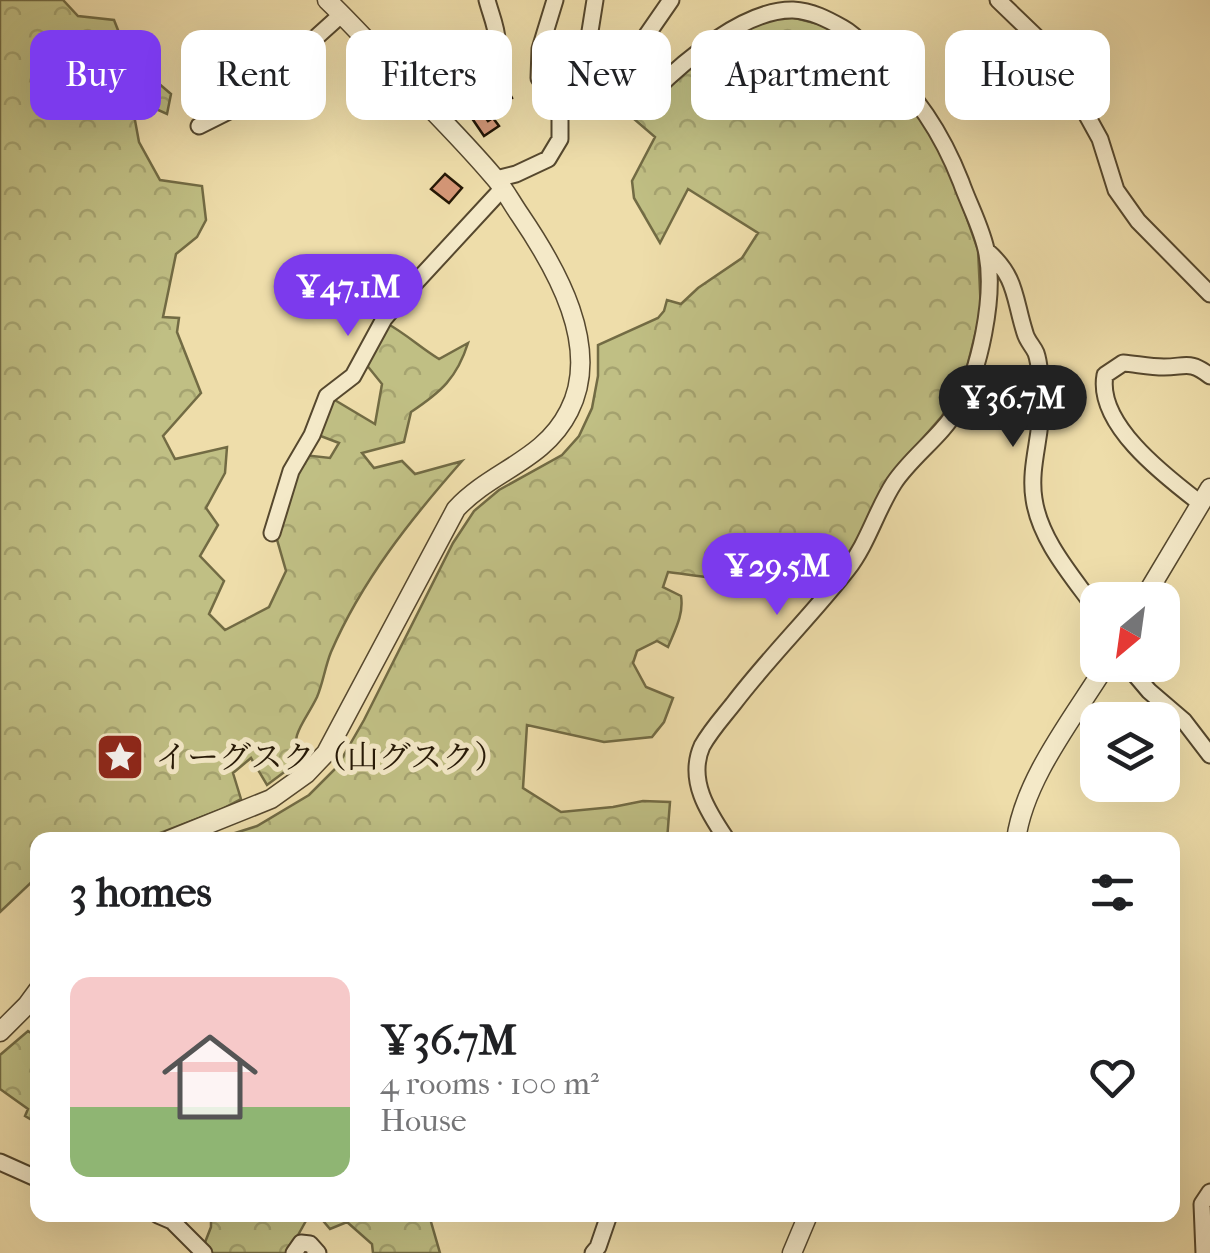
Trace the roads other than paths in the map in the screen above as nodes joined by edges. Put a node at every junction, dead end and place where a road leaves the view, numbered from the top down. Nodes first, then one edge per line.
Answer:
1 (327, 0) edge
2 (487, 0) edge
3 (554, 0) edge
4 (594, 0) edge
5 (671, 0) edge
6 (998, 0) edge
7 (342, 14) junction
8 (357, 30) edge
9 (494, 30) edge
10 (590, 30) edge
11 (650, 30) edge
12 (671, 74) edge
13 (441, 120) edge
14 (199, 126) dead end
15 (499, 184) junction
16 (987, 252) junction
17 (1210, 294) edge
18 (1210, 376) edge
19 (1205, 495) edge
20 (272, 533) dead end
21 (1153, 582) edge
22 (1080, 586) edge
23 (1096, 682) edge
24 (1140, 682) edge
25 (1210, 756) edge
26 (189, 832) edge
27 (722, 832) edge
28 (1017, 832) edge
29 (30, 1001) edge
30 (0, 1032) edge
31 (0, 1162) edge
32 (30, 1175) edge
33 (1210, 1192) edge
34 (173, 1222) edge
35 (606, 1222) edge
36 (805, 1222) edge
37 (204, 1253) edge
38 (294, 1253) edge
39 (318, 1253) edge
40 (593, 1253) edge
41 (792, 1253) edge
42 (1204, 1253) edge

1 - 7 street
2 - 9 street
3 - 15 street
4 - 10 street
5 - 11 street
6 - 17 street
7 - 8 street
7 - 14 street
12 - 16 street
13 - 15 street
15 - 20 street
15 - 26 street
16 - 22 street
16 - 27 street
18 - 19 street
19 - 21 street
23 - 28 street
24 - 25 street
29 - 30 street
31 - 32 street
33 - 42 street
34 - 37 street
35 - 40 street
36 - 41 street
38 - 39 street

